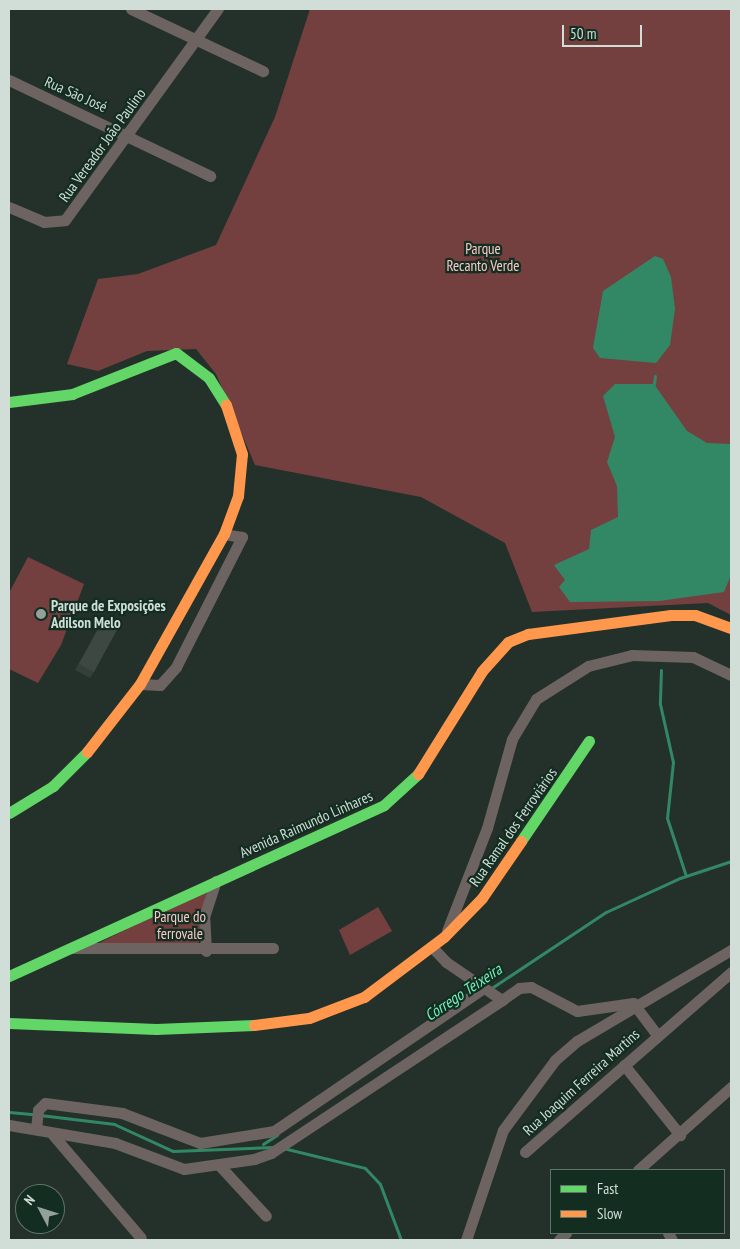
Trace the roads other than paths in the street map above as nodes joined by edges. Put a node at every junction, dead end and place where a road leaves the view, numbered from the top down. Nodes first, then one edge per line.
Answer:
1 (131, 9) edge
2 (218, 9) edge
3 (197, 39) junction
4 (263, 71) dead end
5 (9, 80) edge
6 (128, 134) junction
7 (210, 176) dead end
8 (9, 207) edge
9 (9, 402) edge
10 (224, 534) junction
11 (187, 599) junction
12 (207, 609) junction
13 (174, 622) junction
14 (731, 628) edge
15 (194, 633) junction
16 (731, 675) edge
17 (140, 684) junction
18 (589, 741) dead end
19 (9, 813) edge
20 (216, 881) junction
21 (444, 937) junction
22 (432, 947) junction
23 (72, 948) junction
24 (273, 948) dead end
25 (731, 950) edge
26 (206, 951) junction
27 (731, 972) edge
28 (9, 976) edge
29 (482, 989) junction
30 (502, 1000) junction
31 (637, 1006) junction
32 (9, 1023) edge
33 (656, 1033) junction
34 (624, 1065) junction
35 (731, 1087) edge
36 (9, 1125) edge
37 (36, 1129) junction
38 (680, 1134) junction
39 (53, 1135) junction
40 (525, 1152) dead end
41 (219, 1165) junction
42 (639, 1169) edge
43 (266, 1216) dead end
44 (141, 1238) dead end
45 (466, 1240) edge

1 - 3 street
2 - 3 street, Rua Vereador João Paulino
3 - 4 street
3 - 6 street, Rua Vereador João Paulino
5 - 6 street, Rua São José
6 - 7 street, Rua São José
6 - 8 street, Rua Vereador João Paulino
9 - 10 street
10 - 11 street
10 - 12 street
11 - 12 street
11 - 13 street
12 - 15 street
13 - 15 street
13 - 17 street
14 - 20 street, Avenida Raimundo Linhares
15 - 17 street
16 - 21 street
17 - 19 street
18 - 21 street, Rua Ramal dos Ferroviários
20 - 23 street, Avenida Raimundo Linhares
20 - 26 street
21 - 22 street, Rua Ramal dos Ferroviários
22 - 29 street
22 - 32 street, Rua Ramal dos Ferroviários
23 - 26 street
23 - 28 street, Avenida Raimundo Linhares
24 - 26 street
25 - 31 street
27 - 33 street, Rua Joaquim Ferreira Martins
29 - 30 street
29 - 37 street
30 - 31 street, Rua Joaquim Ferreira Martins
30 - 41 street
31 - 33 street, Rua Joaquim Ferreira Martins
31 - 45 street
33 - 34 street, Rua Joaquim Ferreira Martins
34 - 38 street
34 - 40 street, Rua Joaquim Ferreira Martins
35 - 38 street
36 - 37 street
37 - 39 street
38 - 42 street
39 - 41 street
39 - 44 street
41 - 43 street

